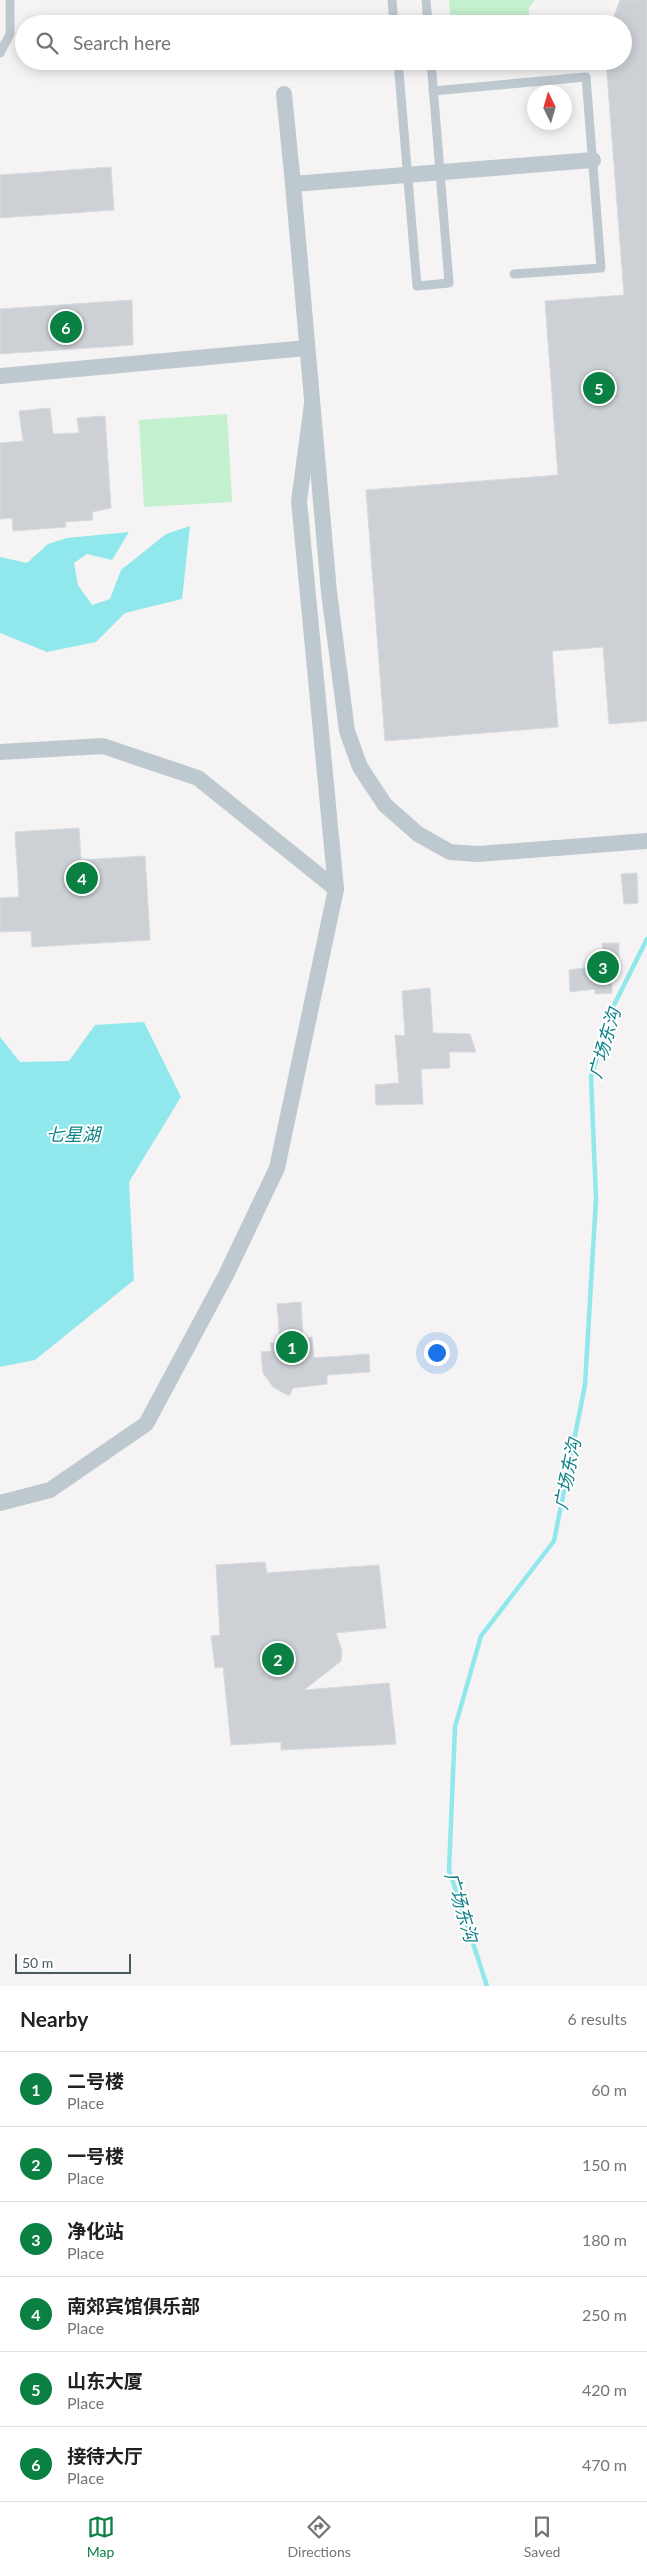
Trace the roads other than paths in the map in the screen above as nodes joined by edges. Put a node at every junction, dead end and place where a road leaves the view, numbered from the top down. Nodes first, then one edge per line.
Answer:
1 (10, 0) edge
2 (392, 0) edge
3 (426, 0) edge
4 (393, 15) edge
5 (427, 15) edge
6 (0, 53) edge
7 (399, 70) edge
8 (432, 70) edge
9 (433, 91) junction
10 (284, 94) dead end
11 (593, 160) junction
12 (440, 172) junction
13 (407, 174) junction
14 (293, 184) junction
15 (514, 274) dead end
16 (307, 348) junction
17 (0, 376) edge
18 (312, 404) junction
19 (0, 752) edge
20 (647, 841) edge
21 (336, 889) junction
22 (0, 1503) edge

1 - 6 lane
2 - 4 lane
3 - 5 lane
7 - 13 lane
8 - 9 lane
9 - 11 lane
9 - 12 lane
10 - 14 street
11 - 12 street
11 - 15 lane
12 - 13 street
12 - 13 lane
13 - 14 street
14 - 16 street
16 - 17 street
16 - 18 street
18 - 20 street
18 - 21 street
19 - 21 street
21 - 22 street

